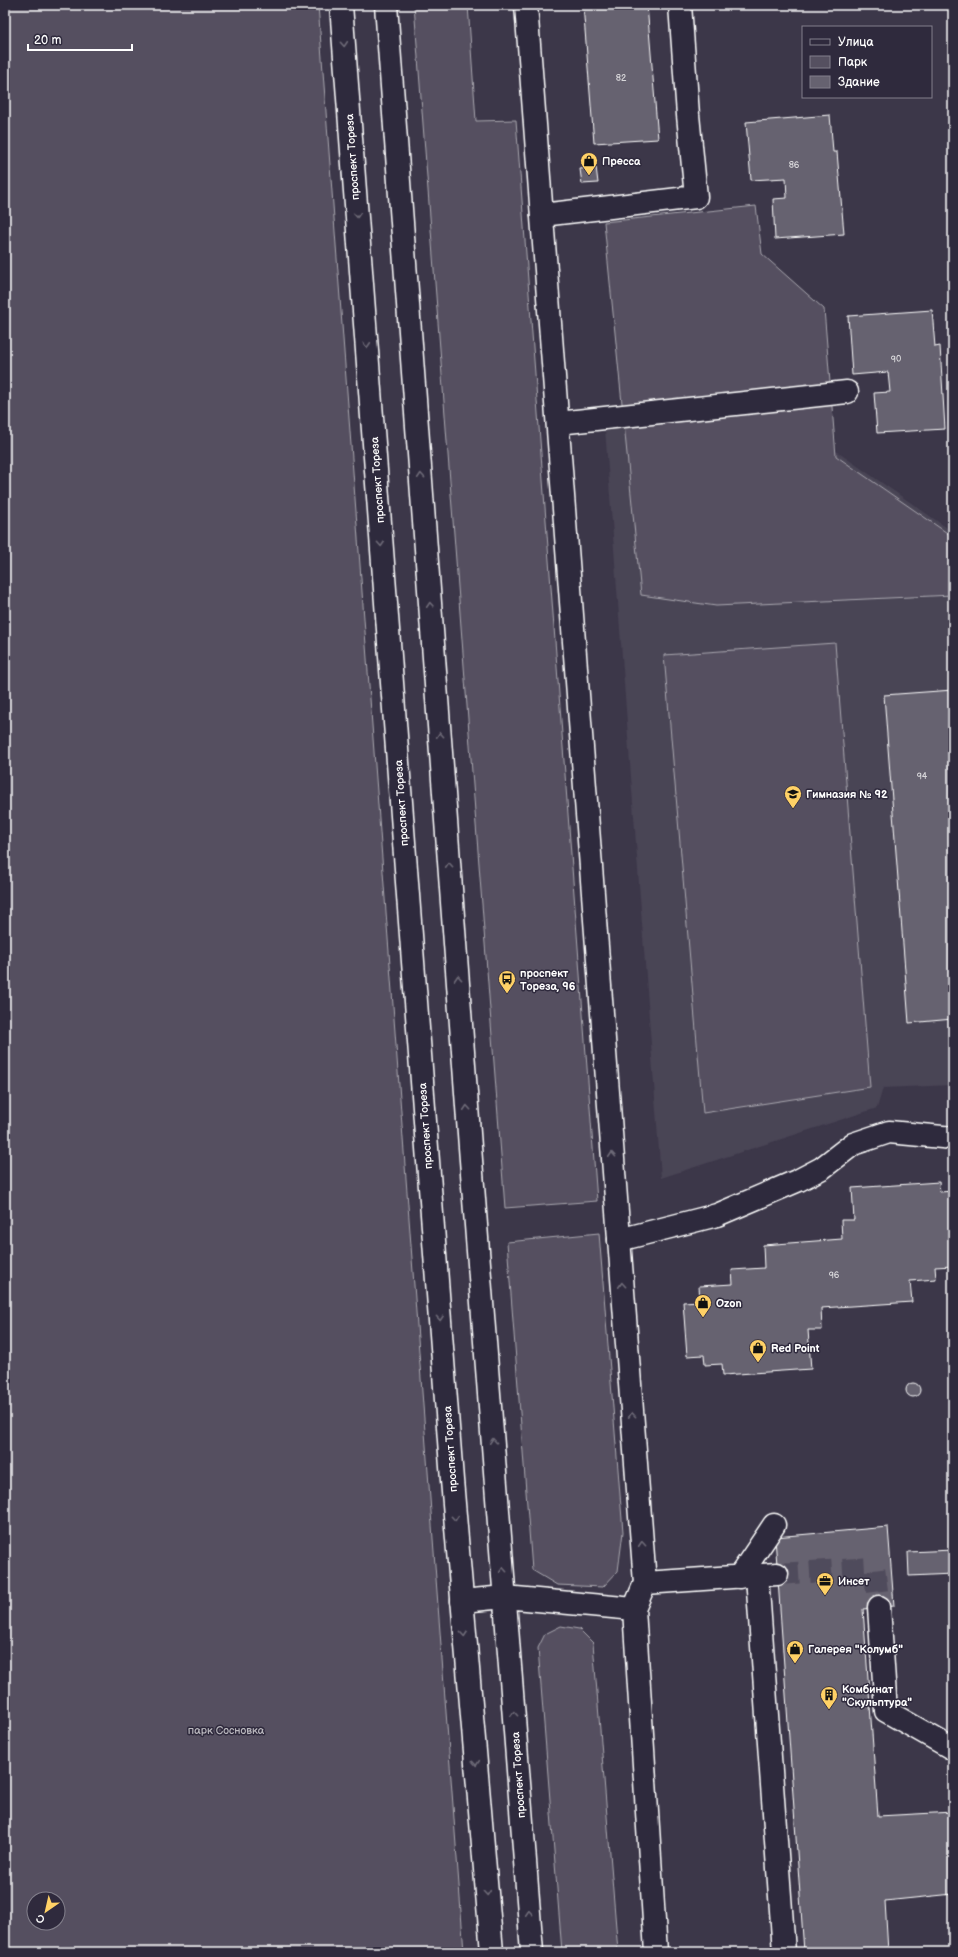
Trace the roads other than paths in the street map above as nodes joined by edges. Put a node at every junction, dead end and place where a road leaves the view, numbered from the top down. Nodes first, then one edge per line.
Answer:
1 (341, 5) edge
2 (386, 5) edge
3 (526, 5) edge
4 (680, 5) edge
5 (542, 215) junction
6 (847, 392) dead end
7 (558, 422) junction
8 (953, 1138) edge
9 (619, 1240) junction
10 (774, 1525) dead end
11 (758, 1576) junction
12 (645, 1583) junction
13 (505, 1597) junction
14 (462, 1601) junction
15 (879, 1607) tunnel mouth
16 (634, 1609) junction
17 (953, 1750) edge
18 (492, 1952) edge
19 (532, 1952) edge
20 (656, 1952) edge
21 (784, 1952) edge

1 -> 14 main road, проспект Тореза
13 -> 2 main road, проспект Тореза
3 - 5 main road
4 - 5 main road
5 - 7 main road
6 - 7 main road
9 -> 7 main road
8 - 9 main road
12 -> 9 main road
10 - 11 main road
11 - 12 main road
11 - 21 main road
12 - 16 main road
13 - 14 main road
13 - 16 main road
19 -> 13 main road, проспект Тореза
14 -> 18 main road, проспект Тореза
15 - 17 main road
16 - 20 main road

